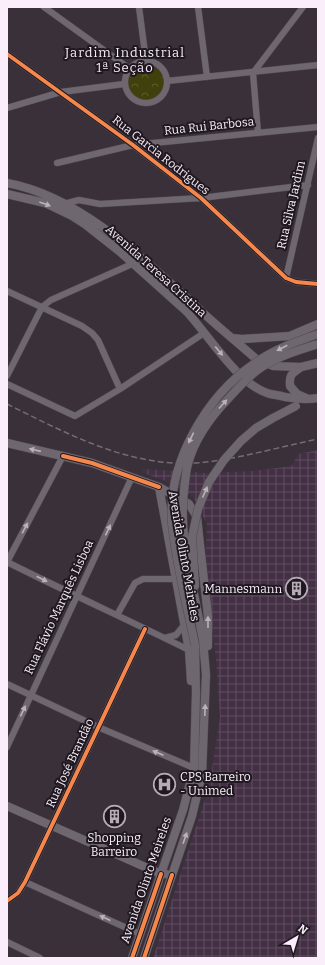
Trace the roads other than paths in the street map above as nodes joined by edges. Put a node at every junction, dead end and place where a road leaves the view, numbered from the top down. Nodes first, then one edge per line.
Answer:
1 (44, 7) edge
2 (139, 7) edge
3 (198, 7) edge
4 (303, 7) edge
5 (7, 54) edge
6 (146, 61) junction
7 (318, 65) edge
8 (130, 69) junction
9 (253, 73) junction
10 (207, 77) junction
11 (167, 81) junction
12 (124, 84) junction
13 (61, 92) junction
14 (7, 108) edge
15 (318, 127) edge
16 (258, 132) junction
17 (318, 138) edge
18 (133, 145) junction
19 (57, 163) dead end
20 (7, 184) edge
21 (308, 185) junction
22 (7, 194) edge
23 (201, 198) junction
24 (64, 204) junction
25 (132, 264) junction
26 (147, 264) junction
27 (286, 278) junction
28 (318, 284) edge
29 (7, 291) edge
30 (42, 307) junction
31 (318, 324) edge
32 (204, 333) junction
33 (318, 334) edge
34 (232, 338) junction
35 (318, 344) edge
36 (318, 363) edge
37 (301, 367) junction
38 (7, 376) edge
39 (7, 384) edge
40 (120, 389) junction
41 (318, 398) edge
42 (309, 400) junction
43 (7, 443) edge
44 (63, 456) junction
45 (132, 477) junction
46 (159, 487) junction
47 (7, 562) edge
48 (175, 579) junction
49 (76, 596) junction
50 (195, 599) junction
51 (117, 615) junction
52 (184, 625) junction
53 (145, 629) junction
54 (165, 638) junction
55 (192, 648) junction
56 (206, 675) junction
57 (7, 684) edge
58 (31, 695) junction
59 (98, 727) junction
60 (7, 747) edge
61 (194, 768) junction
62 (7, 806) edge
63 (52, 826) junction
64 (161, 874) junction
65 (172, 874) junction
66 (25, 882) junction
67 (7, 901) edge
68 (140, 934) junction
69 (7, 942) edge
70 (40, 958) edge
71 (132, 958) edge
72 (144, 958) edge

1 - 8 street
2 - 6 street
3 - 10 street
4 - 9 street
5 - 13 street, Rua Garcia Rodrigues
6 - 8 street
6 - 11 street
7 - 9 street
8 - 12 street
9 - 10 street
9 - 16 street
10 - 11 street
11 - 12 street
12 - 13 street
13 - 14 street
13 - 18 street, Rua Garcia Rodrigues
15 - 16 street, Rua Rui Barbosa
16 - 18 street, Rua Rui Barbosa
17 - 21 street, Rua Silva Jardim
18 - 19 street, Rua Rui Barbosa
18 - 23 street, Rua Garcia Rodrigues
20 - 24 main road, Avenida Teresa Cristina
21 - 23 street
21 - 27 street, Rua Silva Jardim
22 -> 25 main road, Avenida Teresa Cristina
23 - 24 street
23 - 27 street, Rua Garcia Rodrigues
24 - 26 main road, Avenida Teresa Cristina
25 - 26 street
25 - 30 street
25 - 32 main road, Avenida Teresa Cristina
26 - 34 main road, Avenida Teresa Cristina
27 - 28 street, Rua Garcia Rodrigues
29 - 30 street
30 - 38 street
30 - 40 street
31 - 34 main road
32 - 40 street
32 -> 42 main road, Avenida Teresa Cristina
33 -> 55 main road, bridge
34 - 37 main road, Avenida Teresa Cristina
50 -> 35 main road, bridge
36 - 37 main road, Avenida Teresa Cristina
37 - 42 main road
39 - 40 street
41 - 42 main road, Avenida Teresa Cristina
50 -> 42 main road, bridge
44 -> 43 main road
44 - 45 main road
47 -> 44 street
45 - 46 main road
49 -> 45 street, Rua Flávio Marquês Lisboa
46 - 48 main road, Avenida Olinto Meireles
56 -> 46 main road, Avenida Olinto Meireles
47 -> 49 street
48 - 51 street
48 - 52 main road, Avenida Olinto Meireles
49 - 51 street
49 - 58 street, Rua Flávio Marquês Lisboa
50 - 56 main road, Avenida Olinto Meireles
51 - 53 street
52 - 54 street
52 - 55 main road, Avenida Olinto Meireles
53 - 54 street
53 - 59 street, Rua José Brandão
54 - 55 street
55 - 61 main road, Avenida Olinto Meireles
65 -> 56 main road, Avenida Olinto Meireles
57 - 58 street
58 - 59 street
60 -> 58 street, Rua Flávio Marquês Lisboa
61 -> 59 street
59 - 63 street, Rua José Brandão
61 - 64 main road, Avenida Olinto Meireles
62 - 63 main road
63 - 64 main road
63 - 66 street, Rua José Brandão
64 - 65 main road
64 - 68 main road, Avenida Olinto Meireles
65 - 72 main road, Avenida Olinto Meireles
66 - 67 street, Rua José Brandão
68 -> 66 street
68 - 71 main road, Avenida Olinto Meireles
69 - 70 street

